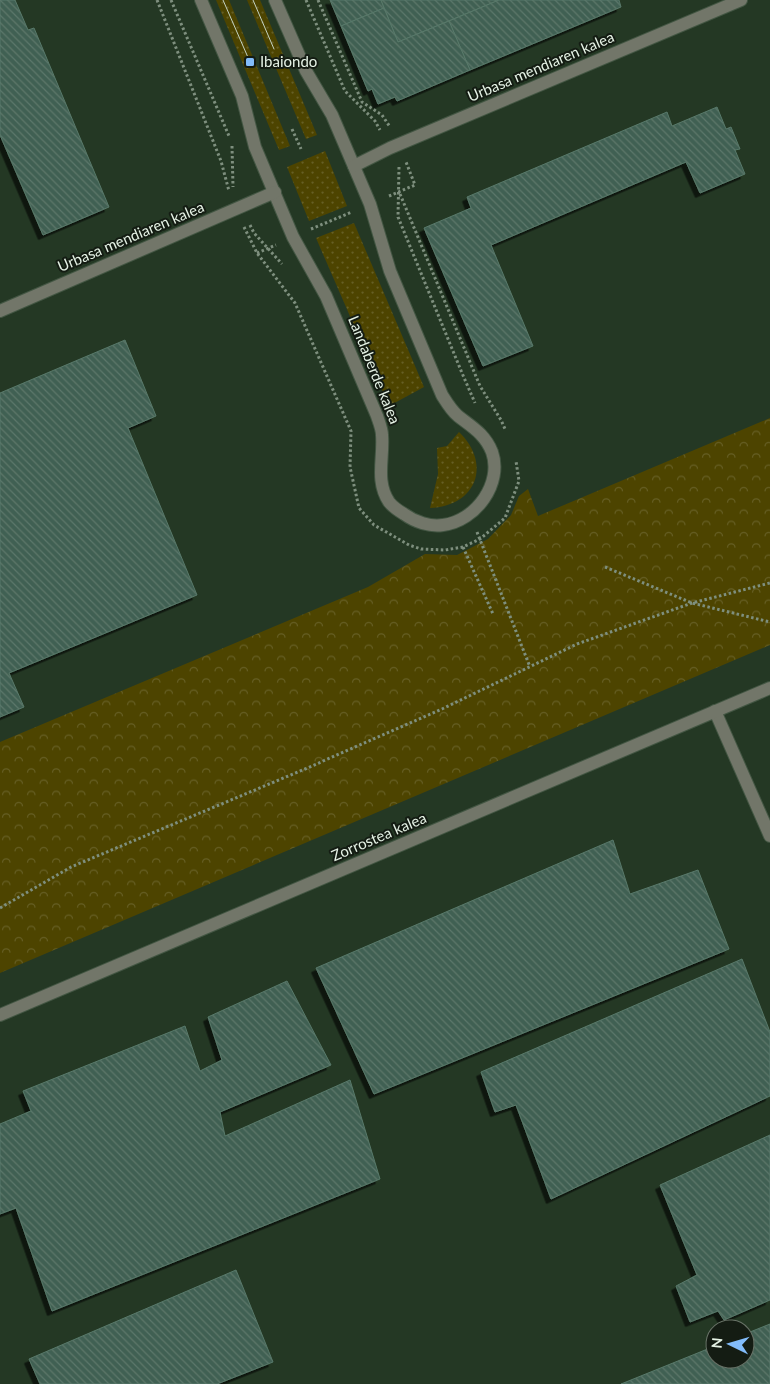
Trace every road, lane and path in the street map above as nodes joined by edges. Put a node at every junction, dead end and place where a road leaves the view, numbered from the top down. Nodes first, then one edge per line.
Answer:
1 (202, 0) edge
2 (275, 0) edge
3 (306, 0) edge
4 (318, 0) edge
5 (741, 0) edge
6 (292, 129) dead end
7 (395, 146) junction
8 (301, 149) dead end
9 (354, 166) junction
10 (275, 192) junction
11 (399, 192) junction
12 (370, 204) junction
13 (293, 237) junction
14 (257, 252) dead end
15 (0, 311) edge
16 (478, 409) dead end
17 (475, 528) dead end
18 (463, 547) dead end
19 (605, 567) dead end
20 (770, 583) edge
21 (692, 603) junction
22 (493, 614) dead end
23 (770, 622) edge
24 (530, 667) junction
25 (770, 688) edge
26 (716, 711) junction
27 (770, 836) edge
28 (0, 908) edge
29 (0, 1015) edge

1 - 10 street, Landaberde kalea
2 - 9 street, Landaberde kalea
3 - 7 path
4 - 7 path
5 - 7 street, Urbasa mendiaren kalea
6 - 8 path
7 - 9 street, Urbasa mendiaren kalea
7 - 11 path
7 - 11 path
9 - 12 street, Landaberde kalea
10 - 13 street, Landaberde kalea
10 - 15 street, Urbasa mendiaren kalea
11 - 12 path
11 - 16 path
12 - 13 path
12 - 13 street, Landaberde kalea
13 - 14 path
17 - 24 path
18 - 22 path
19 - 21 path
20 - 21 path
21 - 23 path
21 - 24 path
24 - 28 path
25 - 26 street, Zorrostea kalea
26 - 27 street
26 - 29 street, Zorrostea kalea

